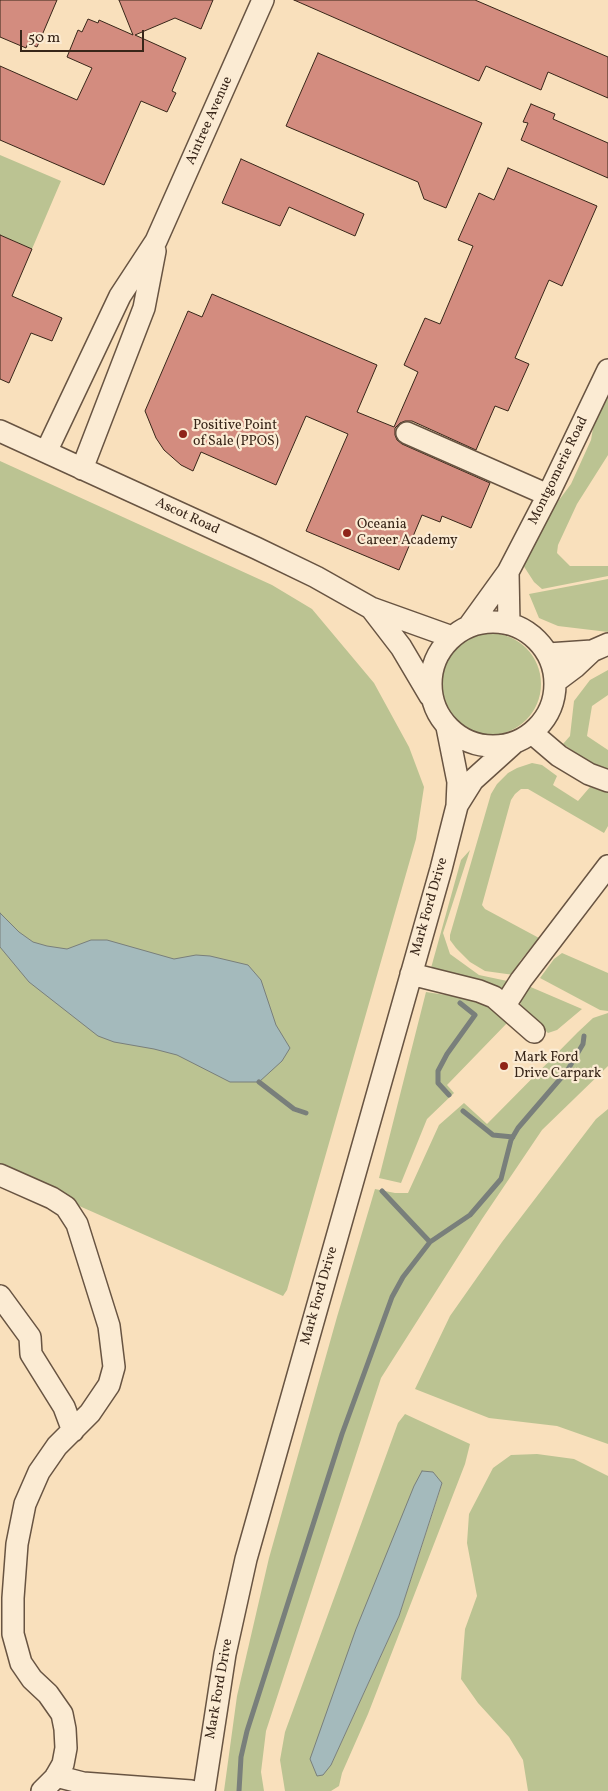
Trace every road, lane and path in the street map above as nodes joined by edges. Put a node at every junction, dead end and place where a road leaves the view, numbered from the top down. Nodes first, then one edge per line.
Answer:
1 (263, 0) edge
2 (156, 241) junction
3 (608, 370) edge
4 (0, 431) edge
5 (407, 433) dead end
6 (46, 452) junction
7 (82, 469) junction
8 (548, 495) junction
9 (508, 572) junction
10 (371, 608) junction
11 (509, 624) junction
12 (460, 631) junction
13 (600, 647) edge
14 (548, 654) junction
15 (555, 682) junction
16 (432, 698) junction
17 (447, 727) junction
18 (523, 738) junction
19 (608, 781) edge
20 (457, 806) junction
21 (608, 866) edge
22 (411, 974) junction
23 (504, 1005) junction
24 (534, 1032) dead end
25 (0, 1175) edge
26 (0, 1296) edge
27 (72, 1430) junction
28 (56, 1776) junction
29 (42, 1791) edge
30 (191, 1791) edge
31 (204, 1791) edge

1 - 2 street, Aintree Avenue
2 - 6 street, Aintree Avenue
2 - 7 street, Aintree Avenue
3 - 8 street, Montgomerie Road
4 - 6 street, Ascot Road
5 - 8 street
6 - 7 street, Ascot Road
7 - 10 street, Ascot Road
8 - 9 street, Montgomerie Road
9 - 11 street, Montgomerie Road
9 - 12 street, Montgomerie Road
10 - 12 street, Ascot Road
10 - 16 street, Ascot Road
11 - 12 street
11 - 14 street
12 - 16 street
13 - 14 street
13 - 15 street
14 - 15 street
15 - 18 street
16 - 17 street
17 - 18 street
17 - 20 street, Mark Ford Drive
18 - 19 street
18 - 20 street, Mark Ford Drive
20 - 22 street, Mark Ford Drive
21 - 23 street
22 - 23 street
22 - 31 street, Mark Ford Drive
23 - 24 street
25 - 27 street
26 - 27 street
27 - 28 street
28 - 29 street
28 - 30 street

